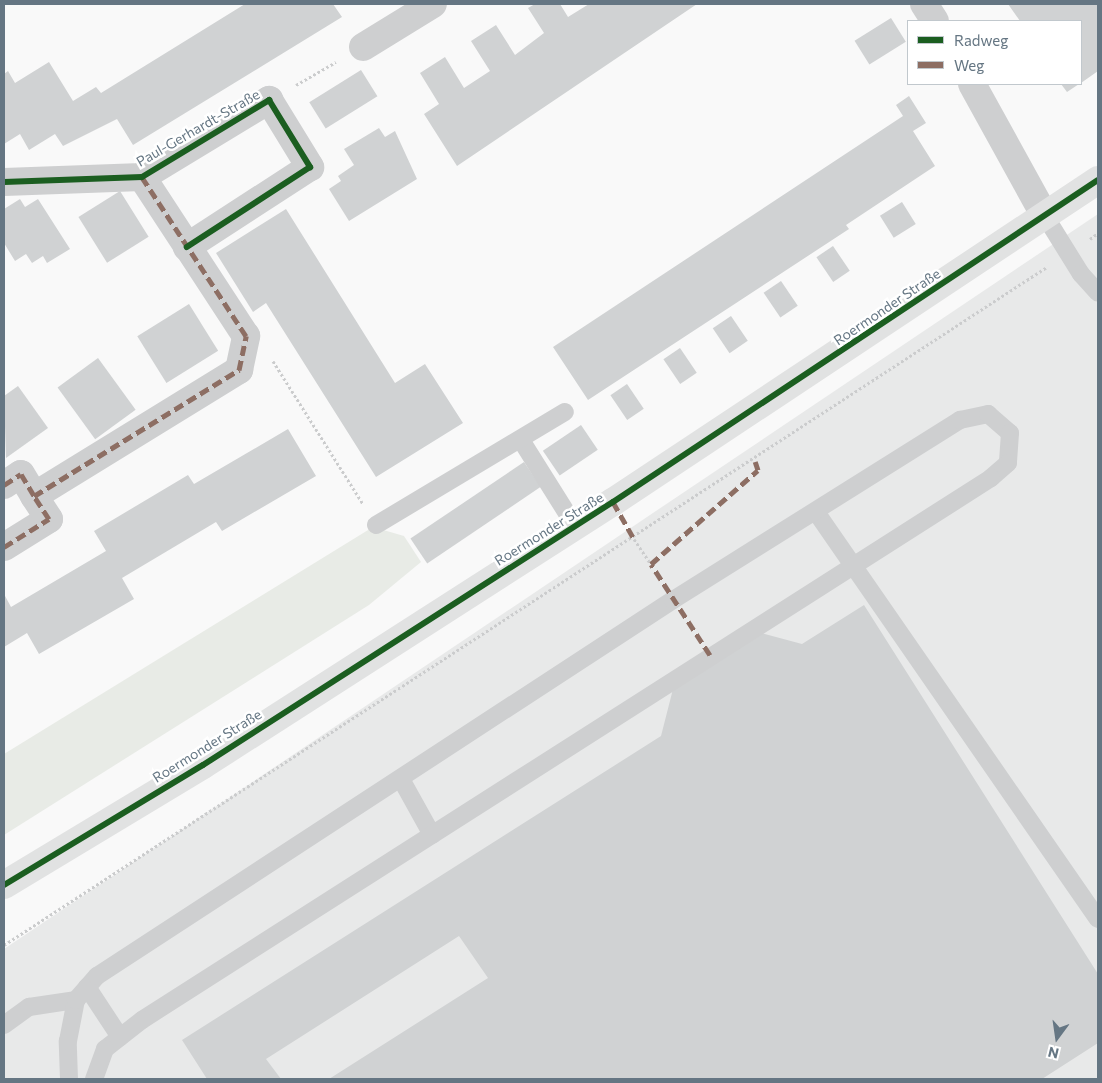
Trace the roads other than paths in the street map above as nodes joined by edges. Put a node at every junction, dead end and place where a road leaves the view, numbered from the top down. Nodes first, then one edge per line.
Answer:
1 (433, 4) edge
2 (924, 4) edge
3 (934, 20) edge
4 (362, 47) road end
5 (973, 85) edge
6 (142, 177) junction
7 (1098, 180) edge
8 (4, 182) edge
9 (1045, 216) junction
10 (187, 247) junction
11 (1098, 293) edge
12 (565, 412) dead end
13 (521, 440) junction
14 (4, 485) edge
15 (34, 496) junction
16 (816, 512) junction
17 (376, 525) road end
18 (576, 526) junction
19 (4, 547) edge
20 (850, 564) junction
21 (401, 779) junction
22 (432, 835) junction
23 (4, 885) edge
24 (1098, 920) edge
25 (82, 994) junction
26 (4, 1025) edge
27 (120, 1038) junction
28 (69, 1079) edge
29 (94, 1079) edge

1 - 4 street
2 - 3 street
5 - 9 street
6 - 8 street, Paul-Gerhardt-Straße
6 - 10 street, Paul-Gerhardt-Straße
6 - 10 street, Paul-Gerhardt-Straße
7 - 9 main road, Roermonder Straße
9 - 11 lane
9 - 18 main road, Roermonder Straße
10 - 15 street, Paul-Gerhardt-Straße
12 - 13 lane
13 - 17 lane
13 - 18 lane
14 - 15 street
15 - 19 street
16 - 20 lane
16 - 20 lane
16 - 21 lane
18 - 23 main road, Roermonder Straße
20 - 22 lane
20 - 24 lane
21 - 22 lane
21 - 25 lane
22 - 27 lane
25 - 26 lane
25 - 27 lane
25 - 28 lane
27 - 29 lane

